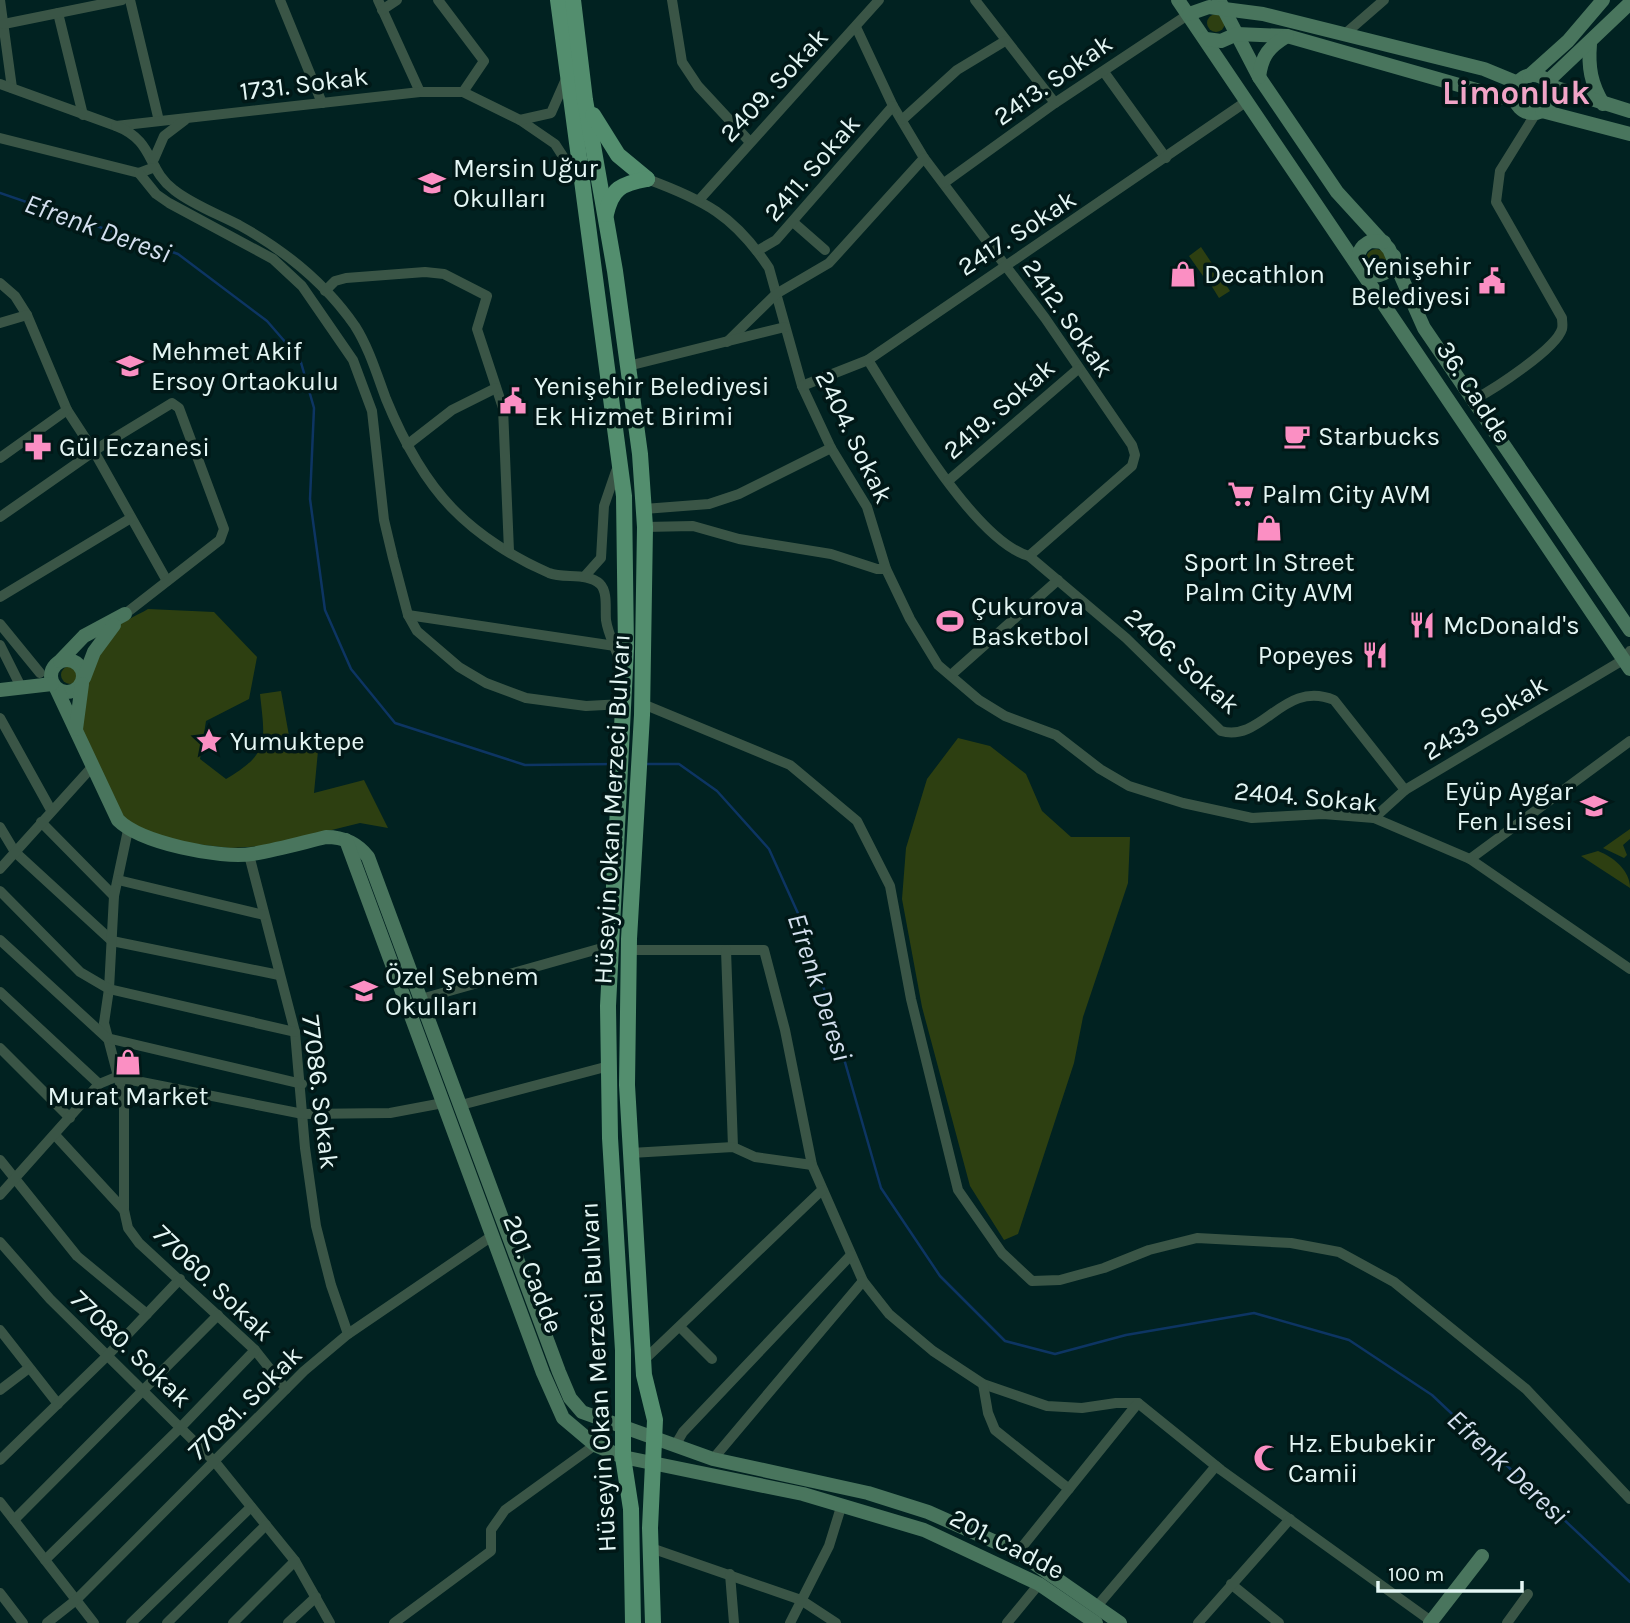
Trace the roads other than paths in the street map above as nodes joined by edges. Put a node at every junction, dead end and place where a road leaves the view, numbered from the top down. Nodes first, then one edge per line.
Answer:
1 (0, 0) edge
2 (122, 0) edge
3 (130, 0) edge
4 (280, 0) edge
5 (397, 0) edge
6 (438, 0) edge
7 (549, 0) edge
8 (558, 0) edge
9 (573, 0) edge
10 (579, 0) edge
11 (672, 0) edge
12 (879, 0) edge
13 (975, 0) edge
14 (1178, 0) edge
15 (1384, 0) edge
16 (1603, 0) edge
17 (1222, 4) edge
18 (380, 5) edge
19 (1627, 11) edge
20 (58, 13) junction
21 (1189, 14) junction
22 (4, 24) junction
23 (856, 27) junction
24 (1346, 33) junction
25 (1237, 34) junction
26 (1287, 36) junction
27 (1206, 39) junction
28 (578, 40) junction
29 (1005, 41) junction
30 (1590, 44) junction
31 (1104, 72) junction
32 (1259, 77) junction
33 (566, 78) junction
34 (1524, 79) junction
35 (0, 84) edge
36 (1548, 84) junction
37 (12, 88) junction
38 (420, 92) junction
39 (463, 92) junction
40 (585, 100) junction
41 (1247, 101) junction
42 (1515, 101) junction
43 (321, 103) junction
44 (1055, 103) junction
45 (1603, 104) junction
46 (893, 106) junction
47 (1630, 111) edge
48 (1539, 112) junction
49 (83, 115) junction
50 (190, 117) junction
51 (520, 120) junction
52 (902, 120) junction
53 (159, 121) junction
54 (117, 126) junction
55 (1630, 134) edge
56 (0, 138) edge
57 (749, 141) junction
58 (924, 158) junction
59 (1166, 158) junction
60 (154, 163) junction
61 (139, 173) junction
62 (647, 179) junction
63 (944, 183) junction
64 (582, 188) junction
65 (700, 199) junction
66 (604, 220) junction
67 (793, 222) junction
68 (1384, 243) junction
69 (825, 250) dead end
70 (757, 251) junction
71 (1394, 257) junction
72 (1005, 264) junction
73 (1362, 269) junction
74 (0, 283) edge
75 (325, 291) junction
76 (776, 294) junction
77 (27, 315) junction
78 (0, 323) edge
79 (785, 327) junction
80 (727, 342) junction
81 (868, 360) junction
82 (628, 366) junction
83 (1077, 369) junction
84 (802, 386) junction
85 (496, 388) junction
86 (1475, 399) junction
87 (67, 410) junction
88 (407, 445) junction
89 (831, 448) junction
90 (95, 453) junction
91 (619, 455) junction
92 (1, 457) edge
93 (948, 481) junction
94 (644, 509) junction
95 (0, 517) edge
96 (131, 518) junction
97 (645, 527) junction
98 (509, 551) junction
99 (1029, 556) junction
100 (886, 569) junction
101 (584, 577) junction
102 (1058, 580) junction
103 (167, 581) junction
104 (0, 597) edge
105 (125, 614) junction
106 (408, 615) junction
107 (0, 624) edge
108 (1630, 630) edge
109 (0, 645) edge
110 (615, 646) junction
111 (1628, 660) edge
112 (60, 661) junction
113 (951, 675) junction
114 (625, 676) junction
115 (50, 679) junction
116 (83, 681) junction
117 (20, 687) junction
118 (0, 690) edge
119 (623, 710) junction
120 (643, 710) junction
121 (0, 718) edge
122 (76, 729) junction
123 (1630, 740) edge
124 (92, 767) junction
125 (1405, 790) junction
126 (51, 810) junction
127 (1374, 818) junction
128 (41, 822) junction
129 (0, 827) edge
130 (128, 830) junction
131 (346, 840) junction
132 (15, 852) junction
133 (249, 855) junction
134 (1470, 859) junction
135 (0, 869) edge
136 (118, 880) junction
137 (0, 891) edge
138 (114, 896) junction
139 (264, 915) junction
140 (0, 940) edge
141 (112, 941) junction
142 (608, 946) junction
143 (629, 950) junction
144 (726, 950) junction
145 (1630, 969) edge
146 (279, 975) junction
147 (109, 989) junction
148 (0, 992) edge
149 (421, 999) junction
150 (295, 1032) junction
151 (107, 1038) junction
152 (0, 1048) edge
153 (609, 1066) junction
154 (116, 1077) junction
155 (99, 1084) junction
156 (302, 1084) junction
157 (443, 1103) junction
158 (461, 1105) junction
159 (303, 1114) junction
160 (70, 1118) junction
161 (55, 1135) junction
162 (733, 1147) junction
163 (631, 1153) junction
164 (0, 1160) edge
165 (812, 1165) junction
166 (15, 1181) junction
167 (822, 1190) junction
168 (0, 1195) edge
169 (124, 1210) junction
170 (492, 1236) junction
171 (0, 1242) edge
172 (851, 1255) junction
173 (180, 1279) junction
174 (863, 1281) junction
175 (147, 1314) junction
176 (218, 1315) junction
177 (680, 1327) junction
178 (0, 1330) edge
179 (348, 1334) junction
180 (255, 1350) junction
181 (107, 1356) junction
182 (712, 1359) dead end
183 (643, 1361) junction
184 (29, 1368) junction
185 (983, 1384) junction
186 (286, 1388) junction
187 (0, 1390) edge
188 (146, 1391) junction
189 (1138, 1403) junction
190 (58, 1404) junction
191 (181, 1427) junction
192 (624, 1429) junction
193 (654, 1438) junction
194 (676, 1444) junction
195 (595, 1445) junction
196 (623, 1457) junction
197 (713, 1459) junction
198 (0, 1460) edge
199 (215, 1462) junction
200 (653, 1462) junction
201 (1216, 1465) junction
202 (1069, 1489) junction
203 (1630, 1499) edge
204 (0, 1502) edge
205 (842, 1504) junction
206 (251, 1507) junction
207 (14, 1520) junction
208 (1290, 1520) junction
209 (266, 1525) junction
210 (651, 1548) junction
211 (1018, 1552) junction
212 (1482, 1556) dead end
213 (45, 1560) junction
214 (295, 1561) junction
215 (730, 1574) junction
216 (1040, 1584) junction
217 (1231, 1584) junction
218 (0, 1593) edge
219 (1528, 1594) dead end
220 (316, 1597) junction
221 (76, 1600) junction
222 (801, 1601) junction
223 (1098, 1605) junction
224 (1086, 1620) edge
225 (1430, 1622) edge
226 (23, 1623) edge
227 (47, 1623) edge
228 (94, 1623) edge
229 (131, 1623) edge
230 (167, 1623) edge
231 (233, 1623) edge
232 (288, 1623) edge
233 (330, 1623) edge
234 (394, 1623) edge
235 (634, 1623) edge
236 (653, 1623) edge
237 (734, 1623) edge
238 (790, 1623) edge
239 (836, 1623) edge
240 (1007, 1623) edge
241 (1120, 1623) edge
242 (1198, 1623) edge
243 (1279, 1623) edge
244 (1507, 1623) edge

1 - 22 street
2 - 20 street
3 - 53 street
4 - 43 street
5 - 18 street
6 - 39 street
7 - 33 main road
8 - 33 main road, Hüseyin Okan Merzeci Bulvarı
9 - 28 main road, Hüseyin Okan Merzeci Bulvarı
10 - 28 main road
11 - 57 street
12 - 23 street, 2409. Sokak
13 - 29 street
14 - 21 main road, 36. Cadde
15 - 24 street
16 - 34 main road
17 - 21 main road
17 - 24 main road
17 - 25 main road
18 - 38 street
19 - 30 main road
20 - 22 street
20 - 49 street
21 - 27 main road, 36. Cadde
21 - 31 street, 2413. Sokak
22 - 37 street
23 - 46 street, 2412. Sokak
23 - 57 street, 2409. Sokak
24 - 34 main road
25 - 26 main road
25 - 27 main road
25 - 32 main road
26 - 32 main road
26 - 42 main road
27 - 41 main road, 36. Cadde
28 - 40 main road, Hüseyin Okan Merzeci Bulvarı
29 - 44 street
29 - 52 street
30 - 36 main road
30 - 45 main road
31 - 44 street, 2413. Sokak
31 - 59 street
32 - 68 main road
33 - 51 street
33 - 64 main road, Hüseyin Okan Merzeci Bulvarı
34 - 36 main road
34 - 42 main road
35 - 37 street, 1731. Sokak
36 - 45 main road
36 - 48 main road
37 - 49 street, 1731. Sokak
38 - 39 street, 1731. Sokak
38 - 43 street, 1731. Sokak
39 - 51 street, 1731. Sokak
40 - 62 main road
40 - 66 main road, Hüseyin Okan Merzeci Bulvarı
41 - 59 street, 2417. Sokak
41 - 73 main road, 36. Cadde
42 - 48 main road
43 - 50 street, 1731. Sokak
44 - 63 street, 2413. Sokak
45 - 47 main road
46 - 52 street, 2412. Sokak
46 - 67 street, 2411. Sokak
48 - 55 main road
48 - 86 street
49 - 54 street, 1731. Sokak
50 - 53 street, 1731. Sokak
50 - 60 street
51 - 64 street, 1731. Sokak
52 - 58 street, 2412. Sokak
53 - 54 street, 1731. Sokak
54 - 60 street
56 - 61 street
57 - 65 street, 2409. Sokak
58 - 63 street, 2412. Sokak
58 - 76 street
59 - 72 street, 2417. Sokak
60 - 61 street
60 - 75 street
61 - 106 street
62 - 65 street, 2404. Sokak
62 - 66 main road
63 - 72 street, 2412. Sokak
64 - 91 main road, Hüseyin Okan Merzeci Bulvarı
65 - 70 street, 2404. Sokak
66 - 82 main road, Hüseyin Okan Merzeci Bulvarı
67 - 69 street
67 - 70 street, 2411. Sokak
68 - 71 main road
68 - 73 main road
70 - 76 street, 2404. Sokak
71 - 73 main road
71 - 86 main road
72 - 81 street, 2417. Sokak
72 - 83 street, 2412. Sokak
73 - 111 main road, 36. Cadde
74 - 77 street
75 - 85 street
75 - 88 street
76 - 79 street, 2404. Sokak
76 - 80 street
77 - 78 street
77 - 87 street
79 - 80 street
79 - 84 street, 2404. Sokak
80 - 82 street
81 - 84 street, 2417. Sokak
81 - 93 street, 2406. Sokak
82 - 94 main road, Hüseyin Okan Merzeci Bulvarı
83 - 93 street, 2419. Sokak
83 - 99 street, 2412. Sokak
84 - 89 street, 2404. Sokak
85 - 88 street
85 - 98 street
86 - 108 main road
87 - 90 street
87 - 92 street
88 - 98 street
89 - 94 street
89 - 100 street, 2404. Sokak
90 - 95 street
90 - 96 street
90 - 103 street
91 - 101 street
91 - 114 main road, Hüseyin Okan Merzeci Bulvarı
93 - 99 street, 2406. Sokak
94 - 97 main road, Hüseyin Okan Merzeci Bulvarı
96 - 103 street
96 - 104 street
97 - 100 street
97 - 120 main road, Hüseyin Okan Merzeci Bulvarı
98 - 101 street
99 - 102 street, 2406. Sokak
100 - 113 street, 2404. Sokak
101 - 110 street
102 - 113 street
102 - 125 street, 2406. Sokak
103 - 105 street
105 - 112 main road
105 - 116 main road
106 - 110 street
106 - 119 street
107 - 115 street
109 - 117 street
110 - 114 street
111 - 125 street, 2433 Sokak
112 - 115 main road
112 - 116 main road
113 - 127 street, 2404. Sokak
114 - 119 main road, Hüseyin Okan Merzeci Bulvarı
115 - 116 main road
115 - 117 main road
115 - 122 main road
116 - 122 main road
117 - 118 main road
119 - 142 main road, Hüseyin Okan Merzeci Bulvarı
120 - 143 main road, Hüseyin Okan Merzeci Bulvarı
120 - 203 street
121 - 126 street
122 - 124 main road
123 - 134 street
124 - 126 street
124 - 130 main road
125 - 127 street, 2433 Sokak
126 - 128 street
127 - 134 street, 2404. Sokak
128 - 132 street
128 - 138 street
129 - 132 street
130 - 133 main road
130 - 136 street, 77060. Sokak
131 - 133 main road
131 - 149 main road, 201. Cadde
131 - 157 main road, 201. Cadde
132 - 135 street
132 - 141 street
133 - 139 street, 77086. Sokak
134 - 145 street, 2404. Sokak
136 - 138 street, 77060. Sokak
136 - 139 street
137 - 147 street
138 - 141 street, 77060. Sokak
139 - 146 street, 77086. Sokak
140 - 151 street
141 - 146 street
141 - 147 street, 77060. Sokak
142 - 149 street
142 - 153 main road, Hüseyin Okan Merzeci Bulvarı
143 - 144 street
143 - 163 main road, Hüseyin Okan Merzeci Bulvarı
144 - 162 street
144 - 165 street
146 - 150 street, 77086. Sokak
147 - 150 street
147 - 151 street, 77060. Sokak
148 - 155 street
149 - 158 main road, 201. Cadde
150 - 156 street, 77086. Sokak
151 - 154 street, 77060. Sokak
151 - 156 street
152 - 160 street
153 - 158 street
153 - 192 main road, Hüseyin Okan Merzeci Bulvarı
154 - 155 street
154 - 159 street
154 - 169 street, 77060. Sokak
155 - 160 street
156 - 159 street, 77086. Sokak
157 - 159 street
157 - 170 main road, 201. Cadde
158 - 192 main road, 201. Cadde
159 - 179 street, 77086. Sokak
160 - 161 street
161 - 166 street
161 - 169 street
162 - 163 street
162 - 165 street
163 - 183 main road, Hüseyin Okan Merzeci Bulvarı
164 - 166 street
165 - 167 street
166 - 168 street
166 - 175 street
167 - 172 street
167 - 177 street
169 - 173 street, 77060. Sokak
170 - 179 street, 77081. Sokak
170 - 195 main road, 201. Cadde
171 - 181 street, 77080. Sokak
172 - 174 street
172 - 194 street
173 - 175 street
173 - 176 street, 77060. Sokak
174 - 185 street
174 - 197 street
175 - 181 street
176 - 180 street, 77060. Sokak
176 - 188 street
177 - 182 street
177 - 183 street
178 - 184 street
179 - 186 street, 77081. Sokak
180 - 186 street, 77060. Sokak
180 - 191 street
181 - 188 street, 77080. Sokak
181 - 190 street
183 - 193 main road, Hüseyin Okan Merzeci Bulvarı
184 - 187 street
184 - 190 street
185 - 189 street
185 - 202 street
186 - 199 street, 77081. Sokak
188 - 191 street, 77080. Sokak
188 - 207 street
189 - 201 street
189 - 202 street
190 - 198 street
191 - 199 street, 77080. Sokak
191 - 213 street
192 - 193 main road, 201. Cadde
192 - 196 main road, Hüseyin Okan Merzeci Bulvarı
193 - 194 main road, 201. Cadde
193 - 200 main road, Hüseyin Okan Merzeci Bulvarı
194 - 197 main road, 201. Cadde
195 - 196 main road, 201. Cadde
195 - 234 street
196 - 200 main road, 201. Cadde
196 - 235 main road, Hüseyin Okan Merzeci Bulvarı
197 - 211 main road, 201. Cadde
199 - 206 street, 77080. Sokak
199 - 221 street, 77081. Sokak
200 - 205 main road, 201. Cadde
200 - 210 main road, Hüseyin Okan Merzeci Bulvarı
201 - 208 street
201 - 223 street
202 - 211 street
204 - 207 street
205 - 216 main road, 201. Cadde
205 - 222 street
206 - 209 street, 77080. Sokak
206 - 229 street
207 - 213 street
208 - 217 street
208 - 225 street
209 - 214 street, 77080. Sokak
209 - 230 street
210 - 215 street
210 - 236 main road, Hüseyin Okan Merzeci Bulvarı
211 - 223 main road, 201. Cadde
212 - 225 main road
213 - 221 street
214 - 220 street, 77080. Sokak
214 - 231 street
215 - 222 street
215 - 237 street
216 - 224 main road, 201. Cadde
216 - 240 street
217 - 242 street
217 - 243 street
218 - 226 street
219 - 244 street
220 - 232 street
220 - 233 street, 77080. Sokak
221 - 227 street, 77081. Sokak
221 - 228 street
222 - 238 street
222 - 239 street
223 - 241 main road, 201. Cadde

